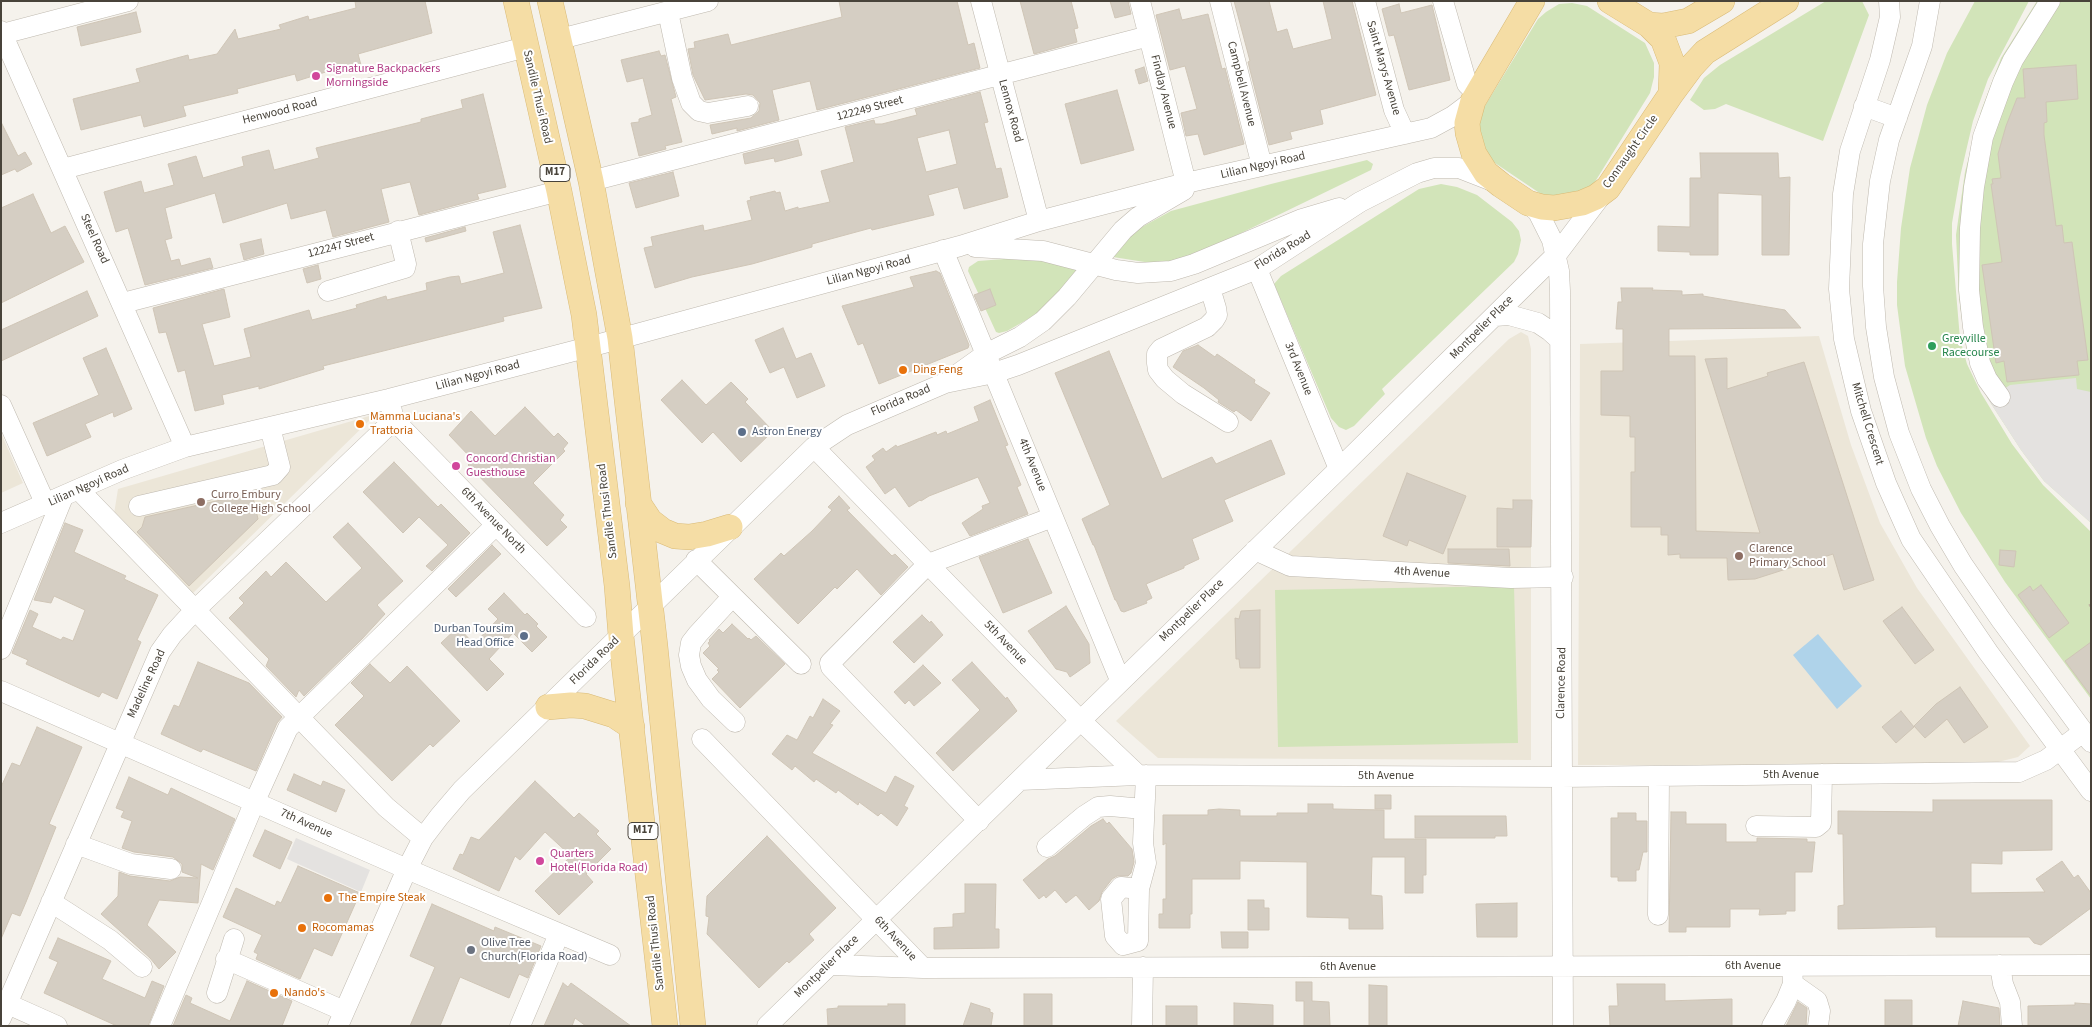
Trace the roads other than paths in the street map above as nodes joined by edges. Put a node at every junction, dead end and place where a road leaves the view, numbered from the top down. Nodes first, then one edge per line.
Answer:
1 (128, 1) edge
2 (516, 1) edge
3 (550, 1) edge
4 (708, 1) edge
5 (982, 1) edge
6 (1140, 1) edge
7 (1220, 1) edge
8 (1365, 1) edge
9 (1443, 1) edge
10 (1610, 1) edge
11 (1722, 1) edge
12 (1786, 1) edge
13 (1889, 1) edge
14 (1930, 1) edge
15 (2050, 1) edge
16 (1530, 2) edge
17 (668, 12) junction
18 (1649, 25) junction
19 (2, 32) edge
20 (1149, 36) junction
21 (560, 40) junction
22 (526, 47) junction
23 (1000, 75) junction
24 (1671, 94) junction
25 (1475, 98) junction
26 (748, 106) dead end
27 (1864, 106) junction
28 (1897, 118) junction
29 (1405, 134) junction
30 (1262, 166) junction
31 (63, 168) junction
32 (591, 181) junction
33 (1194, 181) junction
34 (1501, 185) junction
35 (1608, 188) junction
36 (559, 191) junction
37 (1360, 202) junction
38 (1528, 203) junction
39 (1039, 221) junction
40 (398, 231) junction
41 (952, 248) junction
42 (1556, 254) junction
43 (1094, 264) junction
44 (1257, 268) junction
45 (1210, 288) junction
46 (328, 291) dead end
47 (123, 303) junction
48 (1495, 316) junction
49 (1876, 327) junction
50 (1843, 329) junction
51 (620, 338) junction
52 (1560, 340) junction
53 (589, 347) junction
54 (986, 354) junction
55 (994, 373) junction
56 (945, 383) junction
57 (2000, 397) dead end
58 (389, 399) junction
59 (1, 405) edge
60 (394, 420) junction
61 (1228, 422) dead end
62 (270, 427) junction
63 (185, 447) junction
64 (814, 447) junction
65 (1339, 469) junction
66 (63, 497) junction
67 (638, 503) junction
68 (139, 506) dead end
69 (1053, 517) junction
70 (1, 523) edge
71 (496, 525) junction
72 (730, 527) junction
73 (1255, 550) junction
74 (696, 560) junction
75 (928, 564) junction
76 (1563, 578) junction
77 (732, 597) junction
78 (650, 607) junction
79 (194, 611) junction
80 (586, 617) dead end
81 (621, 636) junction
82 (1, 649) edge
83 (801, 664) dead end
84 (1120, 680) junction
85 (1, 691) edge
86 (548, 707) junction
87 (298, 717) junction
88 (1080, 720) junction
89 (735, 722) dead end
90 (632, 727) junction
91 (2087, 737) edge
92 (702, 739) dead end
93 (119, 742) junction
94 (2061, 750) junction
95 (1822, 774) junction
96 (1142, 775) junction
97 (1660, 776) junction
98 (1561, 777) junction
99 (1020, 780) junction
100 (2091, 790) edge
101 (254, 801) junction
102 (1144, 809) junction
103 (979, 821) junction
104 (1756, 826) dead end
105 (423, 838) junction
106 (76, 844) junction
107 (1047, 847) dead end
108 (171, 869) dead end
109 (407, 869) junction
110 (1139, 889) dead end
111 (51, 902) junction
112 (1658, 915) dead end
113 (877, 920) junction
114 (559, 934) junction
115 (234, 939) dead end
116 (610, 955) dead end
117 (226, 959) junction
118 (830, 965) junction
119 (2091, 965) edge
120 (1564, 966) junction
121 (2000, 966) junction
122 (142, 967) dead end
123 (1143, 967) junction
124 (922, 968) junction
125 (1792, 975) junction
126 (217, 993) dead end
127 (3, 1008) edge
128 (341, 1018) edge
129 (56, 1026) edge
130 (160, 1026) edge
131 (520, 1026) edge
132 (665, 1026) edge
133 (692, 1026) edge
134 (768, 1026) edge
135 (1142, 1026) edge
136 (1564, 1026) edge
137 (1772, 1026) edge
138 (1818, 1026) edge
139 (2012, 1026) edge

1 - 19 street
2 - 22 main road, Sandile Thusi Road / M17
3 - 21 main road, M17
4 - 17 street
5 - 23 street, Lennox Road
6 - 20 street, Findlay Avenue
7 - 30 street, Campbell Avenue
8 - 29 street, Saint Marys Avenue
9 - 25 street
10 - 18 main road
11 - 18 main road
12 - 24 main road, Connaught Circle
13 - 27 street, Mitchell Crescent
14 - 28 street
15 - 57 street
16 - 25 main road, Connaught Circle
17 - 21 street
17 - 26 street
18 - 24 main road
19 - 31 street, Steel Road
20 - 23 street, 122249 Street
20 - 33 street, Findlay Avenue
21 - 32 main road, M17
22 - 31 street, Henwood Road
22 - 36 main road, Sandile Thusi Road / M17
23 - 32 street, 122249 Street
23 - 39 street, Lennox Road
24 - 35 main road, Connaught Circle
25 - 29 street, Lilian Ngoyi Road
25 - 34 main road, Connaught Circle
27 - 28 street
27 - 50 street, Mitchell Crescent
28 - 49 street
29 - 30 street, Lilian Ngoyi Road
30 - 33 street, Lilian Ngoyi Road
31 - 47 street, Steel Road
32 - 51 main road, M17
33 - 39 street, Lilian Ngoyi Road
33 - 43 street, Florida Road
34 - 37 street, Florida Road
34 - 38 main road, Connaught Circle
35 - 38 main road, Connaught Circle
35 - 42 street, Montpelier Place
36 - 40 street, 122247 Street
36 - 53 main road, Sandile Thusi Road / M17
37 - 43 street, Lilian Ngoyi Road
37 - 44 street, Florida Road
38 - 42 street, Clarence Road
39 - 41 street, Lilian Ngoyi Road
40 - 46 street
40 - 47 street, 122247 Street
41 - 43 street, Lilian Ngoyi Road
41 - 51 street, Lilian Ngoyi Road
41 - 54 street, 4th Avenue
42 - 48 street, Montpelier Place
42 - 52 street, Clarence Road
43 - 54 street, Florida Road
44 - 45 street, Florida Road
44 - 65 street, 3rd Avenue
45 - 55 street, Florida Road
45 - 61 street
47 - 63 street, Steel Road
48 - 52 street
48 - 65 street, Montpelier Place
49 - 50 street
49 - 91 street
50 - 94 street, Mitchell Crescent
51 - 53 street, Lilian Ngoyi Road
51 - 67 main road, M17
52 - 76 street, Clarence Road
53 - 58 street, Lilian Ngoyi Road
53 - 81 main road, Sandile Thusi Road / M17
54 - 55 street, 4th Avenue
54 - 56 street, Florida Road
55 - 56 street, Florida Road
55 - 69 street, 4th Avenue
56 - 64 street, Florida Road
58 - 60 street
58 - 62 street, Lilian Ngoyi Road
59 - 66 street
60 - 71 street, 6th Avenue North
60 - 79 street, Madeline Road
62 - 63 street, Lilian Ngoyi Road
62 - 68 street
63 - 66 street, Lilian Ngoyi Road
64 - 72 street, Florida Road
64 - 75 street, 5th Avenue
65 - 73 street, Montpelier Place
66 - 70 street, Lilian Ngoyi Road
66 - 79 street
66 - 82 street
67 - 72 main road
67 - 78 main road, M17
69 - 75 street
69 - 84 street, 4th Avenue
71 - 80 street, 6th Avenue North
71 - 87 street
72 - 74 street, Florida Road
73 - 76 street, 4th Avenue
73 - 84 street, Montpelier Place
74 - 77 street
74 - 78 street, Florida Road
75 - 88 street, 5th Avenue
75 - 103 street
76 - 98 street, Clarence Road
77 - 83 street
77 - 89 street
78 - 81 street, Florida Road
78 - 133 main road, M17
79 - 87 street
79 - 93 street, Madeline Road
81 - 86 street, Florida Road
81 - 90 main road, Sandile Thusi Road / M17
84 - 88 street, Montpelier Place
85 - 93 street, 7th Avenue
86 - 90 main road
86 - 105 street, Florida Road
87 - 101 street
87 - 105 street
88 - 96 street, 5th Avenue
88 - 99 street, Montpelier Place
90 - 132 main road, Sandile Thusi Road / M17
91 - 94 street, 5th Avenue
92 - 113 street, 6th Avenue
93 - 101 street, 7th Avenue
93 - 106 street, Madeline Road
94 - 95 street, 5th Avenue
94 - 100 street, Mitchell Crescent
95 - 97 street, 5th Avenue
95 - 104 street
96 - 98 street, 5th Avenue
96 - 99 street
96 - 102 street
97 - 98 street, 5th Avenue
97 - 112 street
98 - 120 street, Clarence Road
99 - 103 street, Montpelier Place
101 - 109 street, 7th Avenue
101 - 130 street
102 - 107 street
102 - 110 street
103 - 113 street, Montpelier Place
105 - 109 street, Florida Road
106 - 108 street
106 - 111 street, Madeline Road
109 - 114 street, 7th Avenue
109 - 128 street, Florida Road
111 - 122 street
111 - 127 street, Madeline Road
113 - 118 street, Montpelier Place
113 - 124 street, 6th Avenue
114 - 116 street, 7th Avenue
114 - 131 street
115 - 117 street
117 - 126 street
117 - 128 street
118 - 124 street
118 - 134 street, Montpelier Place
119 - 121 street, 6th Avenue
120 - 123 street, 6th Avenue
120 - 125 street, 6th Avenue
120 - 136 street, Clarence Road
121 - 125 street, 6th Avenue
121 - 139 street
123 - 124 street, 6th Avenue
123 - 135 street
125 - 137 street
125 - 138 street
127 - 129 street

